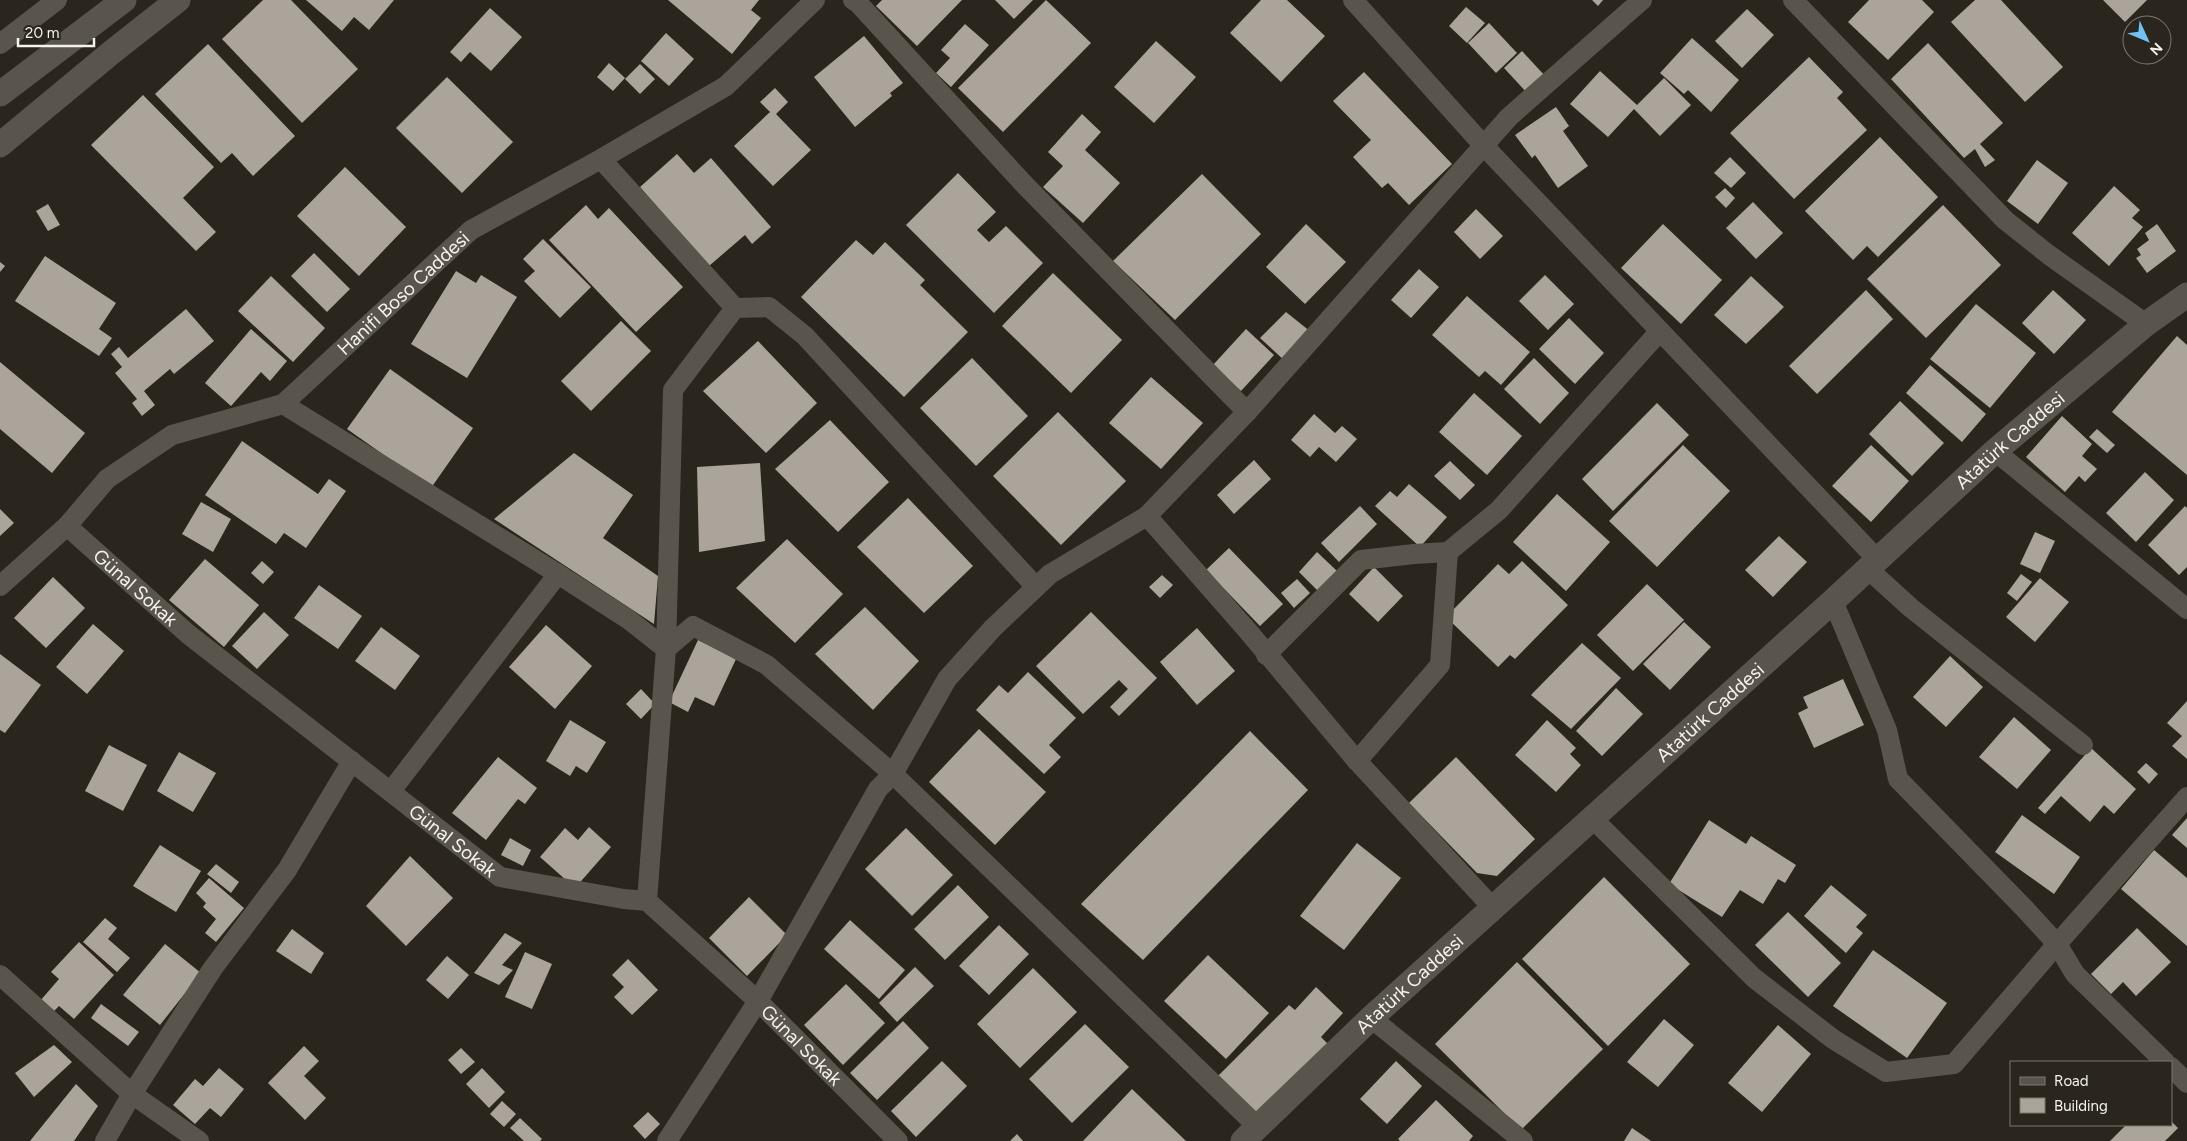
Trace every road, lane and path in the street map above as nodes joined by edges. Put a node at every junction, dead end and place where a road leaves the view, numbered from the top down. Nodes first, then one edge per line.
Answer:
1 (56, 0) edge
2 (124, 0) edge
3 (178, 0) edge
4 (815, 0) edge
5 (853, 0) edge
6 (1353, 0) edge
7 (1642, 0) edge
8 (1793, 0) edge
9 (0, 44) edge
10 (0, 94) edge
11 (0, 145) edge
12 (1484, 146) junction
13 (601, 159) junction
14 (2187, 295) edge
15 (735, 308) junction
16 (2146, 324) junction
17 (1660, 331) junction
18 (283, 404) junction
19 (1247, 412) junction
20 (1995, 451) junction
21 (1146, 516) junction
22 (67, 526) junction
23 (1448, 552) junction
24 (1872, 564) junction
25 (558, 574) junction
26 (0, 586) edge
27 (1036, 587) junction
28 (1833, 601) junction
29 (2187, 609) edge
30 (666, 649) junction
31 (1266, 655) junction
32 (2083, 745) dead end
33 (352, 761) junction
34 (1357, 761) junction
35 (893, 774) junction
36 (391, 791) junction
37 (2187, 798) edge
38 (1592, 818) junction
39 (647, 901) junction
40 (1493, 908) junction
41 (2057, 944) junction
42 (0, 975) edge
43 (758, 1001) junction
44 (1371, 1018) junction
45 (2165, 1061) edge
46 (2172, 1068) edge
47 (2187, 1083) edge
48 (132, 1094) junction
49 (1250, 1134) edge
50 (105, 1141) edge
51 (199, 1141) edge
52 (667, 1141) edge
53 (898, 1141) edge
54 (1523, 1141) edge

1 - 9 street
2 - 10 street
3 - 11 street
4 - 13 street, Hanifi Boso Caddesi
5 - 19 street
6 - 12 street
7 - 12 street
8 - 16 street
12 - 17 street
12 - 19 street
13 - 15 street
13 - 18 street, Hanifi Boso Caddesi
14 - 16 street, Atatürk Caddesi
15 - 27 street
15 - 30 street
16 - 20 street, Atatürk Caddesi
17 - 23 street
17 - 24 street
18 - 22 street, Hanifi Boso Caddesi
18 - 25 street
19 - 21 street
20 - 24 street, Atatürk Caddesi
20 - 29 street
21 - 27 street
21 - 31 street
22 - 26 street, Hanifi Boso Caddesi
22 - 33 street, Günal Sokak
23 - 31 street
23 - 34 street
24 - 28 street, Atatürk Caddesi
24 - 32 street
25 - 30 street
25 - 36 street
27 - 35 street
28 - 38 street, Atatürk Caddesi
28 - 41 street
30 - 35 street
30 - 39 street
31 - 34 street
33 - 36 street, Günal Sokak
33 - 48 street
34 - 40 street
35 - 43 street
35 - 49 street
36 - 39 street, Günal Sokak
37 - 41 street
38 - 40 street, Atatürk Caddesi
38 - 41 street
39 - 43 street, Günal Sokak
40 - 44 street, Atatürk Caddesi
41 - 45 street
42 - 48 street
43 - 52 street
43 - 53 street, Günal Sokak
44 - 49 street, Atatürk Caddesi
44 - 54 street
46 - 47 street
48 - 50 street
48 - 51 street

